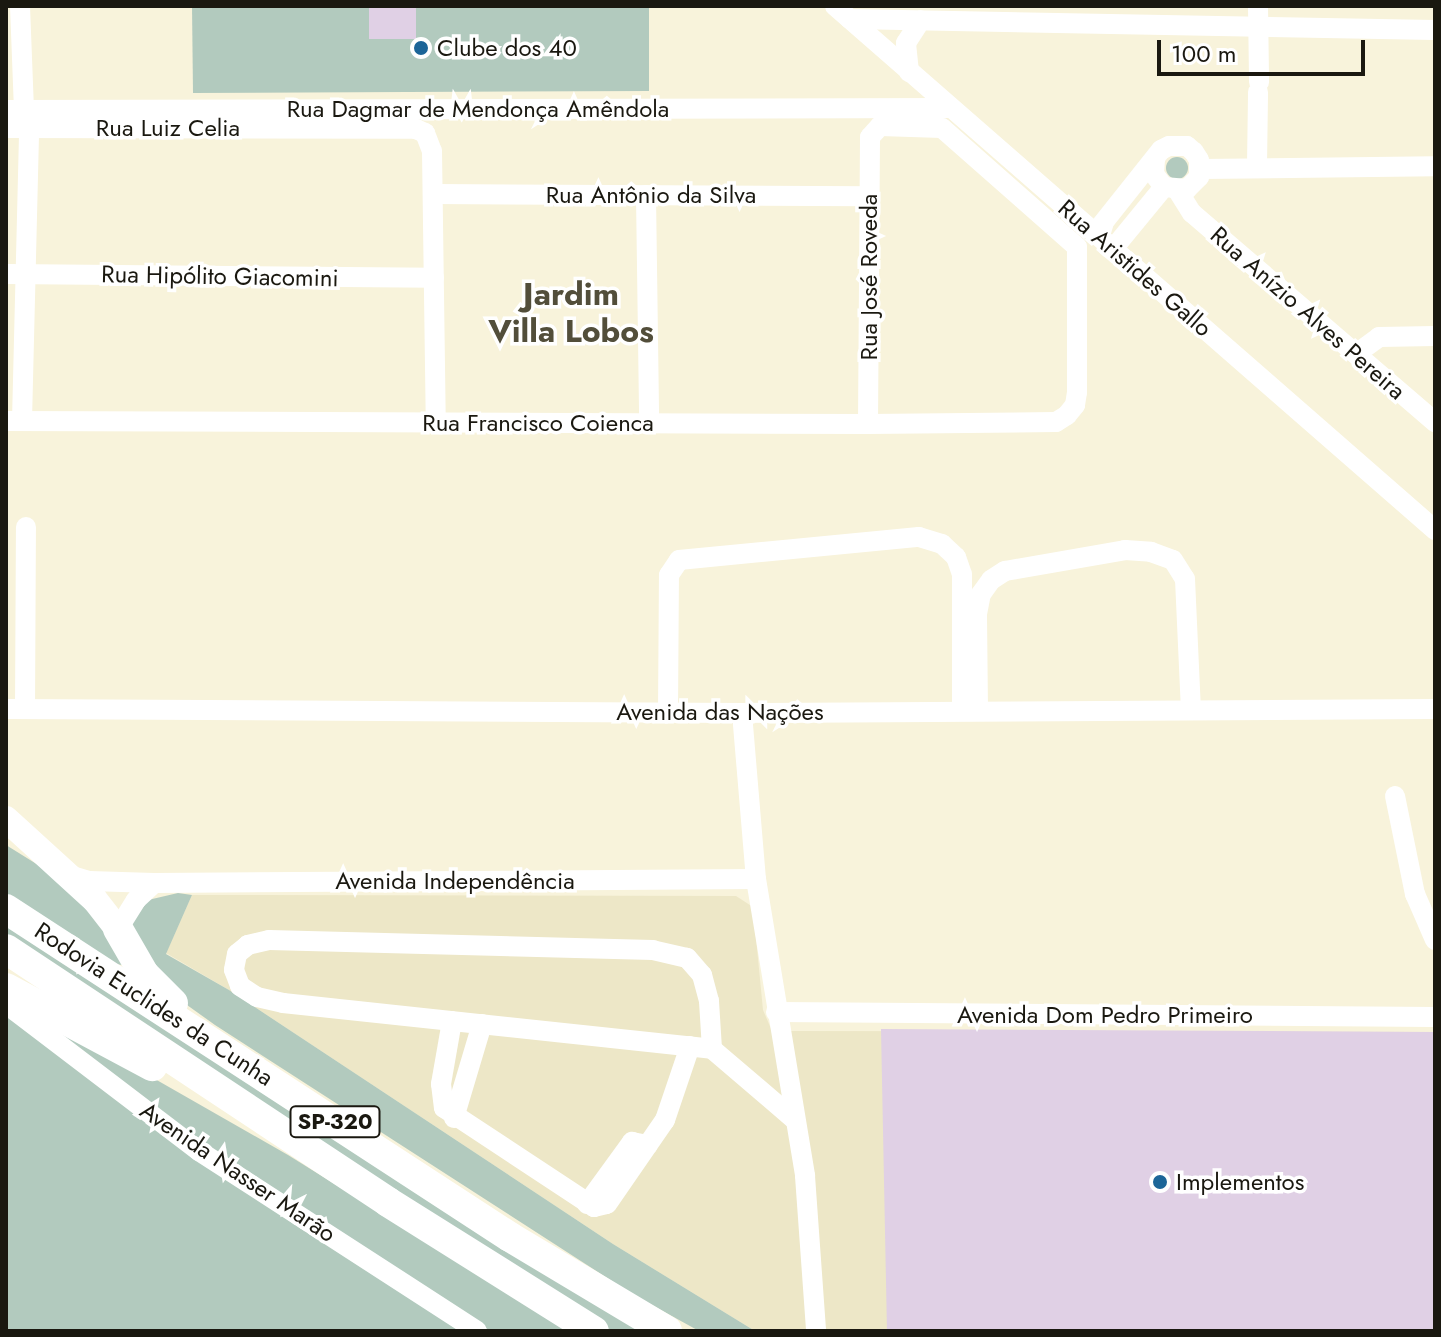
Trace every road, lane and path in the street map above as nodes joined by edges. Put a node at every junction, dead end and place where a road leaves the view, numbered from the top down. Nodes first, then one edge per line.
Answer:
1 (20, 6) edge
2 (843, 13) edge
3 (1258, 16) edge
4 (892, 20) junction
5 (921, 20) junction
6 (1435, 30) edge
7 (874, 41) junction
8 (909, 72) junction
9 (951, 108) junction
10 (19, 116) edge
11 (6, 128) edge
12 (1155, 158) junction
13 (1204, 165) junction
14 (1257, 166) junction
15 (1435, 166) edge
16 (1178, 192) junction
17 (433, 194) junction
18 (646, 195) junction
19 (869, 196) junction
20 (1095, 233) junction
21 (1113, 249) junction
22 (16, 274) edge
23 (434, 278) junction
24 (1435, 336) edge
25 (1356, 354) junction
26 (1067, 415) joint
27 (14, 421) edge
28 (1435, 422) edge
29 (436, 423) junction
30 (649, 423) junction
31 (868, 424) junction
32 (26, 527) dead end
33 (1435, 530) edge
34 (16, 709) edge
35 (1435, 709) edge
36 (1191, 710) junction
37 (970, 711) junction
38 (668, 712) junction
39 (742, 713) junction
40 (1395, 796) dead end
41 (6, 819) edge
42 (69, 875) junction
43 (756, 879) junction
44 (154, 883) junction
45 (6, 909) edge
46 (118, 929) junction
47 (1435, 940) edge
48 (6, 949) edge
49 (6, 988) edge
50 (6, 1004) edge
51 (776, 1012) junction
52 (1435, 1017) edge
53 (452, 1021) junction
54 (482, 1024) junction
55 (208, 1038) junction
56 (690, 1046) junction
57 (712, 1049) junction
58 (454, 1118) junction
59 (795, 1120) junction
60 (295, 1140) junction
61 (622, 1305) junction
62 (477, 1331) edge
63 (594, 1331) edge
64 (667, 1331) edge
65 (675, 1331) edge
66 (816, 1331) edge

1 - 10 street
2 - 4 street
2 - 7 street, Rua Aristides Gallo
3 - 5 street
3 - 6 street
3 - 14 street
4 - 5 street
4 - 7 street
5 - 8 street
7 - 8 street, Rua Aristides Gallo
8 - 9 street, Rua Aristides Gallo
9 - 10 street, Rua Dagmar de Mendonça Amêndola
9 - 20 street, Rua Aristides Gallo
10 - 11 street, Rua Luiz Celia
10 - 17 street, Rua Luiz Celia
10 - 22 street
12 - 13 street
12 - 16 street
12 - 20 street
13 - 14 street
13 - 16 street
14 - 15 street
16 - 21 street
16 - 25 street, Rua Anízio Alves Pereira
17 - 18 street, Rua Antônio da Silva
17 - 23 street
18 - 19 street, Rua Antônio da Silva
18 - 30 street
19 - 26 street, Rua José Roveda
19 - 31 street, Rua José Roveda
20 - 21 street, Rua Aristides Gallo
21 - 33 street, Rua Aristides Gallo
22 - 23 street, Rua Hipólito Giacomini
22 - 27 street
23 - 29 street
24 - 25 street
25 - 28 street, Rua Anízio Alves Pereira
26 - 31 street, Rua Francisco Coienca
27 - 29 street, Rua Francisco Coienca
29 - 30 street, Rua Francisco Coienca
30 - 31 street, Rua Francisco Coienca
32 - 34 street
34 - 38 street, Avenida das Nações
35 - 36 street, Avenida das Nações
36 - 37 street, Avenida das Nações
36 - 37 street
37 - 38 street
37 - 39 street, Avenida das Nações
38 - 39 street, Avenida das Nações
39 - 43 street
40 - 47 street
41 - 42 main road
42 - 44 street, Avenida Independência
42 - 46 main road
43 - 44 street, Avenida Independência
43 - 51 street
44 - 46 street
45 - 55 highway, Rodovia Euclides da Cunha / SP-320
46 - 55 highway
48 - 60 highway, Rodovia Euclides da Cunha / SP-320
49 - 60 highway
50 - 62 street, Avenida Nasser Marão
51 - 52 street, Avenida Dom Pedro Primeiro
51 - 59 street
53 - 54 street
53 - 57 street
53 - 58 street
54 - 56 street
54 - 58 street
55 - 61 highway, Rodovia Euclides da Cunha / SP-320
56 - 57 street
56 - 58 street
57 - 59 street
59 - 66 street
60 - 63 highway, Rodovia Euclides da Cunha / SP-320
61 - 64 highway, Rodovia Euclides da Cunha / SP-320
61 - 65 highway

